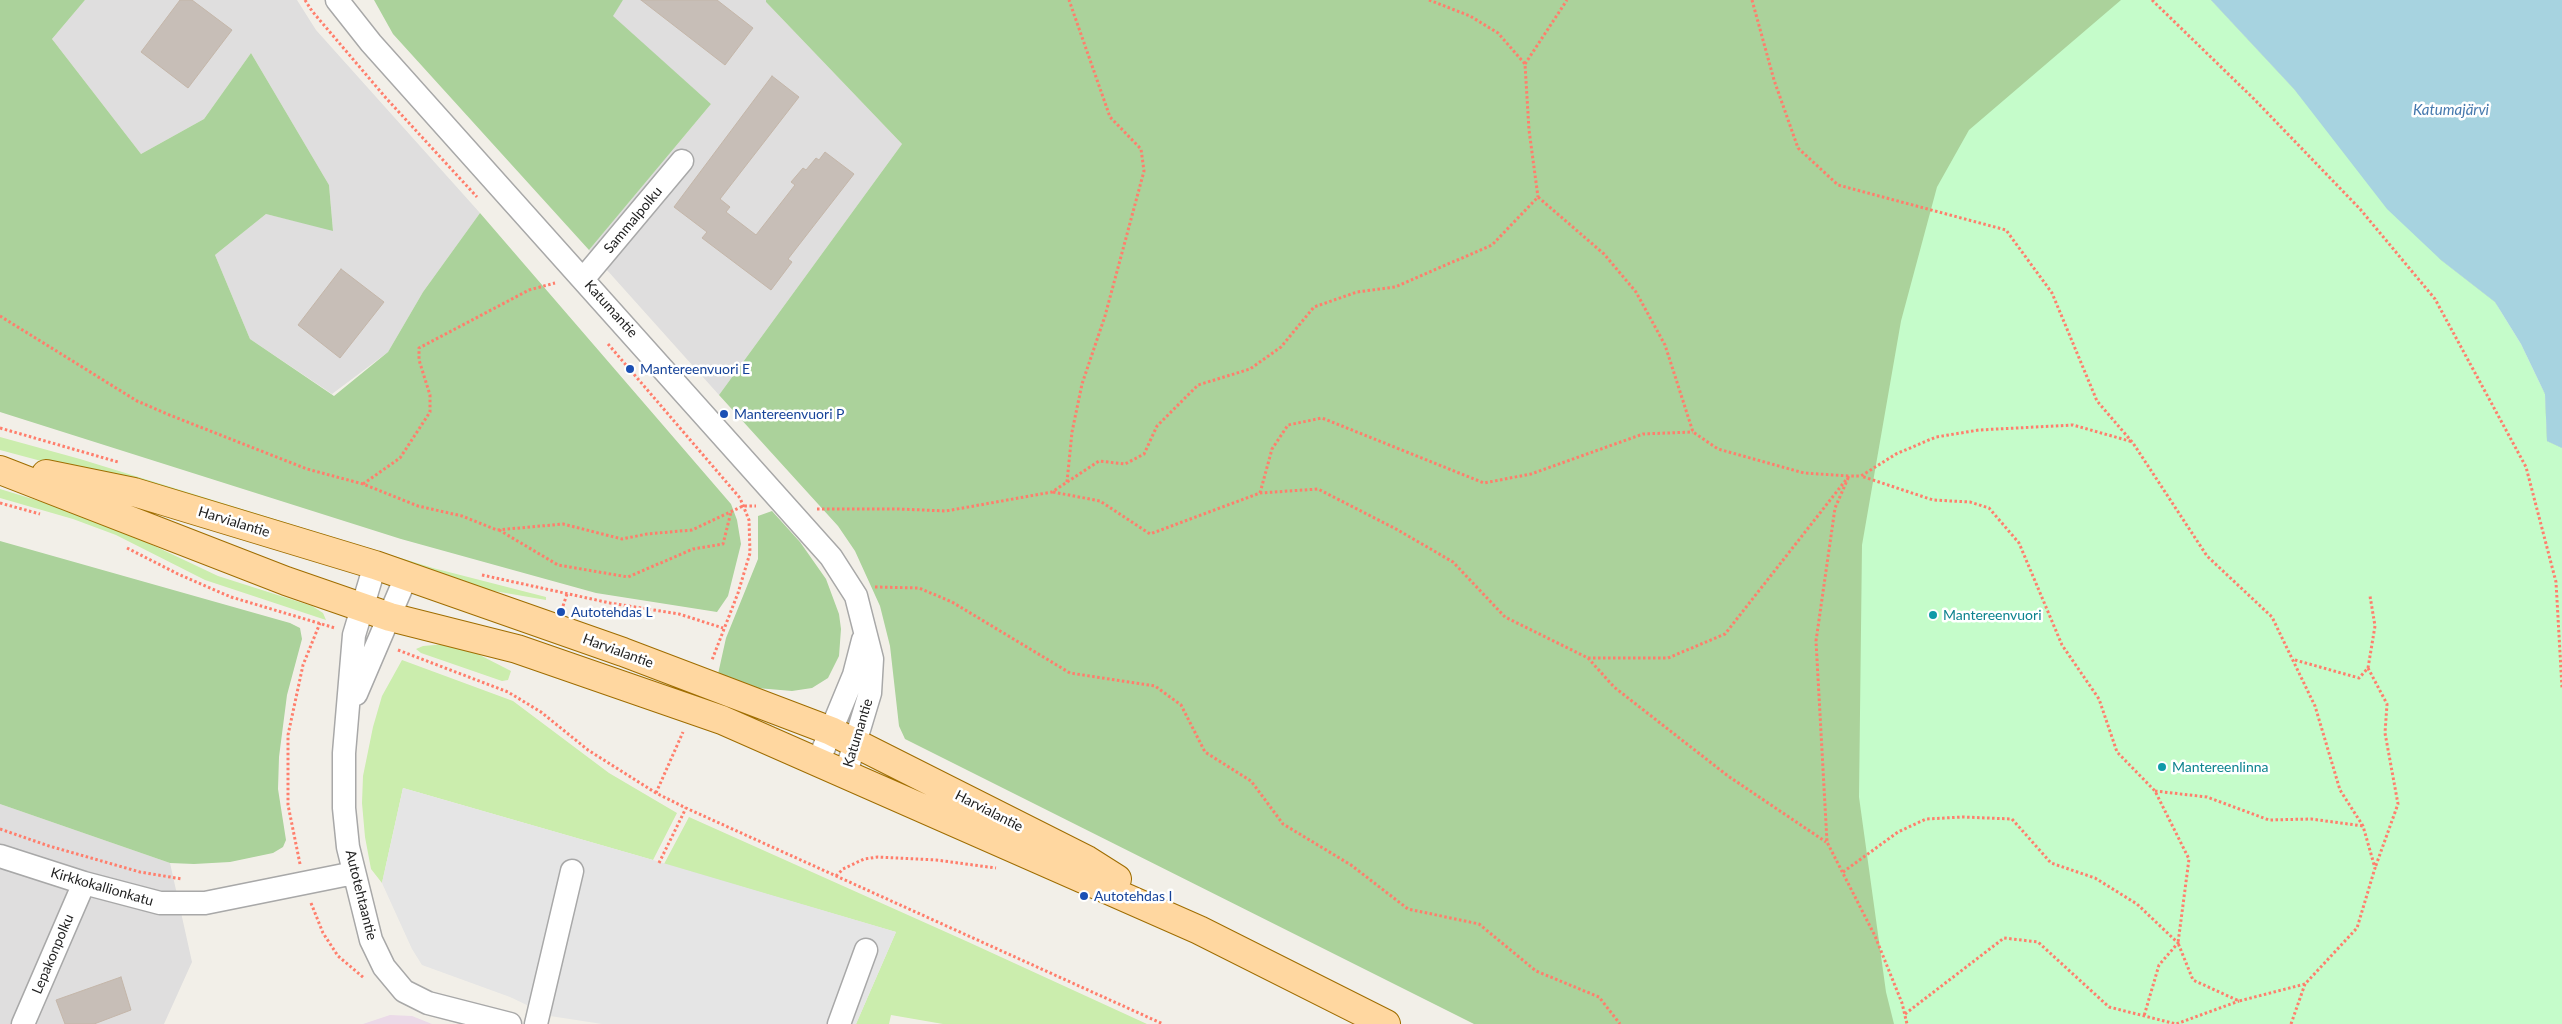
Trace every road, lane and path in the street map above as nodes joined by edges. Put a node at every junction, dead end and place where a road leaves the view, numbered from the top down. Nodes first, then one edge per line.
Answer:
1 (305, 0) edge
2 (338, 0) edge
3 (1069, 0) edge
4 (1429, 0) edge
5 (1567, 0) edge
6 (1752, 0) edge
7 (2152, 0) edge
8 (1524, 64) junction
9 (682, 161) dead end
10 (1538, 197) junction
11 (484, 205) dead end
12 (549, 276) dead end
13 (584, 278) junction
14 (555, 283) junction
15 (560, 288) dead end
16 (0, 316) edge
17 (604, 339) dead end
18 (1692, 432) junction
19 (2133, 443) junction
20 (0, 464) edge
21 (0, 470) edge
22 (1849, 476) junction
23 (1861, 476) junction
24 (1067, 483) junction
25 (363, 484) junction
26 (1052, 492) junction
27 (1260, 493) junction
28 (0, 503) edge
29 (743, 506) junction
30 (815, 509) dead end
31 (731, 512) junction
32 (41, 514) dead end
33 (497, 530) junction
34 (121, 544) dead end
35 (375, 565) junction
36 (406, 578) junction
37 (847, 583) junction
38 (567, 594) dead end
39 (2370, 596) dead end
40 (362, 608) junction
41 (561, 612) dead end
42 (390, 618) junction
43 (320, 623) junction
44 (866, 630) junction
45 (354, 635) junction
46 (379, 643) junction
47 (1588, 658) junction
48 (2294, 660) junction
49 (711, 663) dead end
50 (2368, 668) junction
51 (2562, 688) edge
52 (350, 709) junction
53 (684, 729) dead end
54 (831, 731) junction
55 (855, 743) junction
56 (818, 762) junction
57 (845, 776) junction
58 (2155, 791) junction
59 (656, 793) junction
60 (686, 808) junction
61 (2363, 826) junction
62 (0, 830) edge
63 (1827, 842) junction
64 (0, 856) edge
65 (299, 861) junction
66 (290, 863) dead end
67 (659, 863) dead end
68 (2375, 868) junction
69 (1000, 869) dead end
70 (572, 871) dead end
71 (1843, 872) junction
72 (354, 873) junction
73 (836, 876) junction
74 (187, 879) dead end
75 (84, 883) junction
76 (303, 883) junction
77 (1199, 930) junction
78 (2178, 943) junction
79 (866, 950) dead end
80 (366, 979) dead end
81 (2305, 984) junction
82 (2239, 1001) junction
83 (1905, 1014) junction
84 (2144, 1016) junction
85 (23, 1024) edge
86 (510, 1024) edge
87 (536, 1024) edge
88 (839, 1024) edge
89 (1163, 1024) edge
90 (1386, 1024) edge
91 (1620, 1024) edge
92 (1907, 1024) edge
93 (2291, 1024) edge

1 - 11 path
2 - 13 street, Katumantie
3 - 24 path
4 - 8 path
5 - 8 path
6 - 19 path
7 - 51 path
8 - 10 path
9 - 13 street, Sammalpolku
10 - 18 path
10 - 24 path
12 - 14 path
13 - 37 street, Katumantie
14 - 15 path
14 - 25 path
16 - 25 path
17 - 29 path
18 - 22 path
18 - 27 path
19 - 23 path
19 - 48 path
20 - 35 main road, Harvialantie
21 - 40 main road, Harvialantie
22 - 23 path
22 - 47 path
22 - 63 path
23 - 58 path
24 - 26 path
25 - 33 path
26 - 27 path
26 - 30 path
27 - 47 path
28 - 32 path
29 - 31 path
29 - 49 path
31 - 33 path
31 - 33 path
34 - 43 path
35 - 36 main road, Harvialantie
35 - 40 street, Autotehtaantie
36 - 42 street, Autotehtaantie
36 - 54 main road, Harvialantie
37 - 44 street, Katumantie
37 - 91 path
38 - 41 path
39 - 50 path
40 - 42 main road, Harvialantie
40 - 45 street, Autotehtaantie
42 - 46 street, Autotehtaantie
42 - 56 main road, Harvialantie
43 - 45 path
43 - 65 path
44 - 54 street, Katumantie
44 - 55 street, Katumantie
45 - 52 street, Autotehtaantie
46 - 52 street, Autotehtaantie
46 - 59 path
47 - 63 path
48 - 50 path
48 - 61 path
50 - 68 path
52 - 72 street, Autotehtaantie
53 - 59 path
54 - 55 main road, Harvialantie
54 - 56 street, Katumantie
55 - 57 street, Katumantie
55 - 77 main road, Harvialantie
56 - 57 main road, Harvialantie
57 - 77 main road, Harvialantie
58 - 61 path
58 - 78 path
59 - 60 path
60 - 67 path
60 - 73 path
61 - 68 path
62 - 74 path
63 - 71 path
64 - 75 street, Kirkkokallionkatu
65 - 66 path
65 - 76 path
68 - 81 path
69 - 73 path
70 - 87 street
71 - 78 path
71 - 83 path
72 - 76 street, Kirkkokallionkatu
72 - 86 street, Autotehtaantie
73 - 89 path
75 - 76 street, Kirkkokallionkatu
75 - 85 street, Lepakonpolku
76 - 80 path
77 - 90 main road, Harvialantie
78 - 82 path
78 - 84 path
79 - 88 street
81 - 82 path
81 - 93 path
82 - 84 path
83 - 84 path
83 - 92 path

